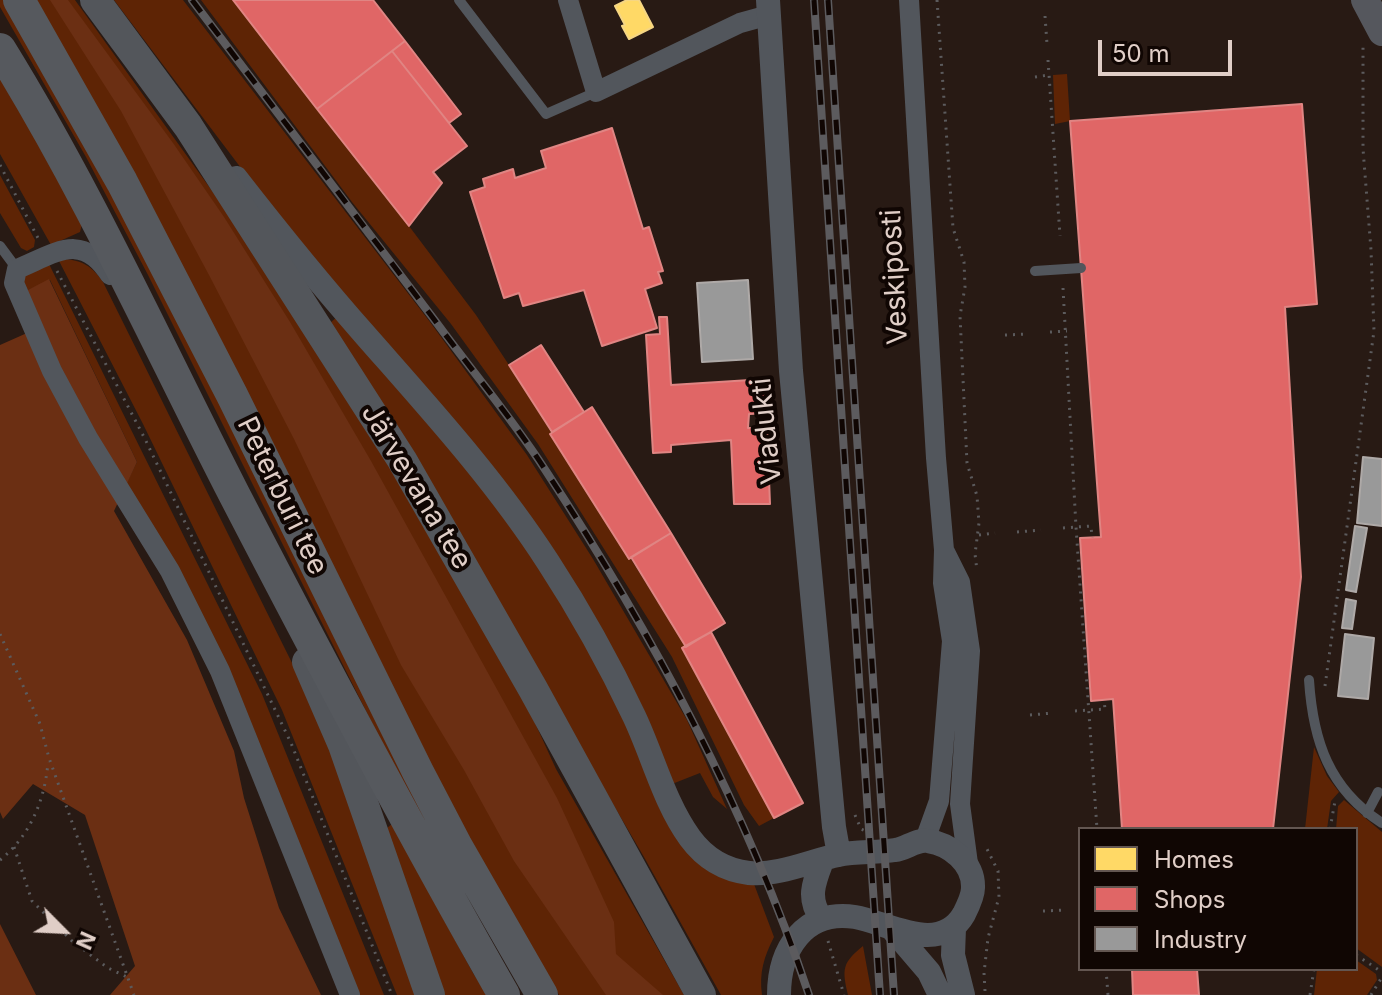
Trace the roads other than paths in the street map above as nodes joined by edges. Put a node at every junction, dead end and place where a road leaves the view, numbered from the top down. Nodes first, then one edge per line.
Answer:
1 (19, 0) edge
2 (95, 0) edge
3 (459, 0) edge
4 (568, 0) edge
5 (909, 0) edge
6 (1365, 0) edge
7 (768, 8) edge
8 (1372, 34) edge
9 (0, 49) edge
10 (596, 92) junction
11 (188, 126) junction
12 (0, 246) edge
13 (1081, 268) dead end
14 (17, 269) junction
15 (1035, 271) dead end
16 (144, 311) junction
17 (233, 492) junction
18 (944, 550) junction
19 (1309, 680) dead end
20 (1378, 792) dead end
21 (1367, 813) junction
22 (1382, 823) edge
23 (925, 840) junction
24 (830, 858) junction
25 (969, 871) junction
26 (821, 918) junction
27 (954, 928) junction
28 (893, 930) junction
29 (350, 995) edge
30 (430, 995) edge
31 (504, 995) edge
32 (542, 995) edge
33 (701, 995) edge
34 (779, 995) edge
35 (940, 995) edge
36 (963, 995) edge

1 - 32 highway, Peterburi tee
2 - 11 main road, Järvevana tee
3 - 10 lane
4 - 10 street
5 - 18 street, Veskiposti
6 - 8 main road
7 - 10 street
7 - 24 street, Viadukti
9 - 16 highway
11 - 24 street
11 - 33 main road, Järvevana tee
12 - 14 lane
13 - 15 lane
14 - 16 street
14 - 29 street
16 - 17 highway
17 - 30 main road
17 - 31 highway, Peterburi tee
18 - 23 street, Veskiposti
18 - 25 street, Veskiposti
19 - 21 lane
20 - 21 lane
21 - 22 lane
23 - 24 street
23 - 25 street
24 - 26 street
25 - 27 street
26 - 28 street
26 - 34 street
27 - 28 street
27 - 36 street
28 - 35 street

